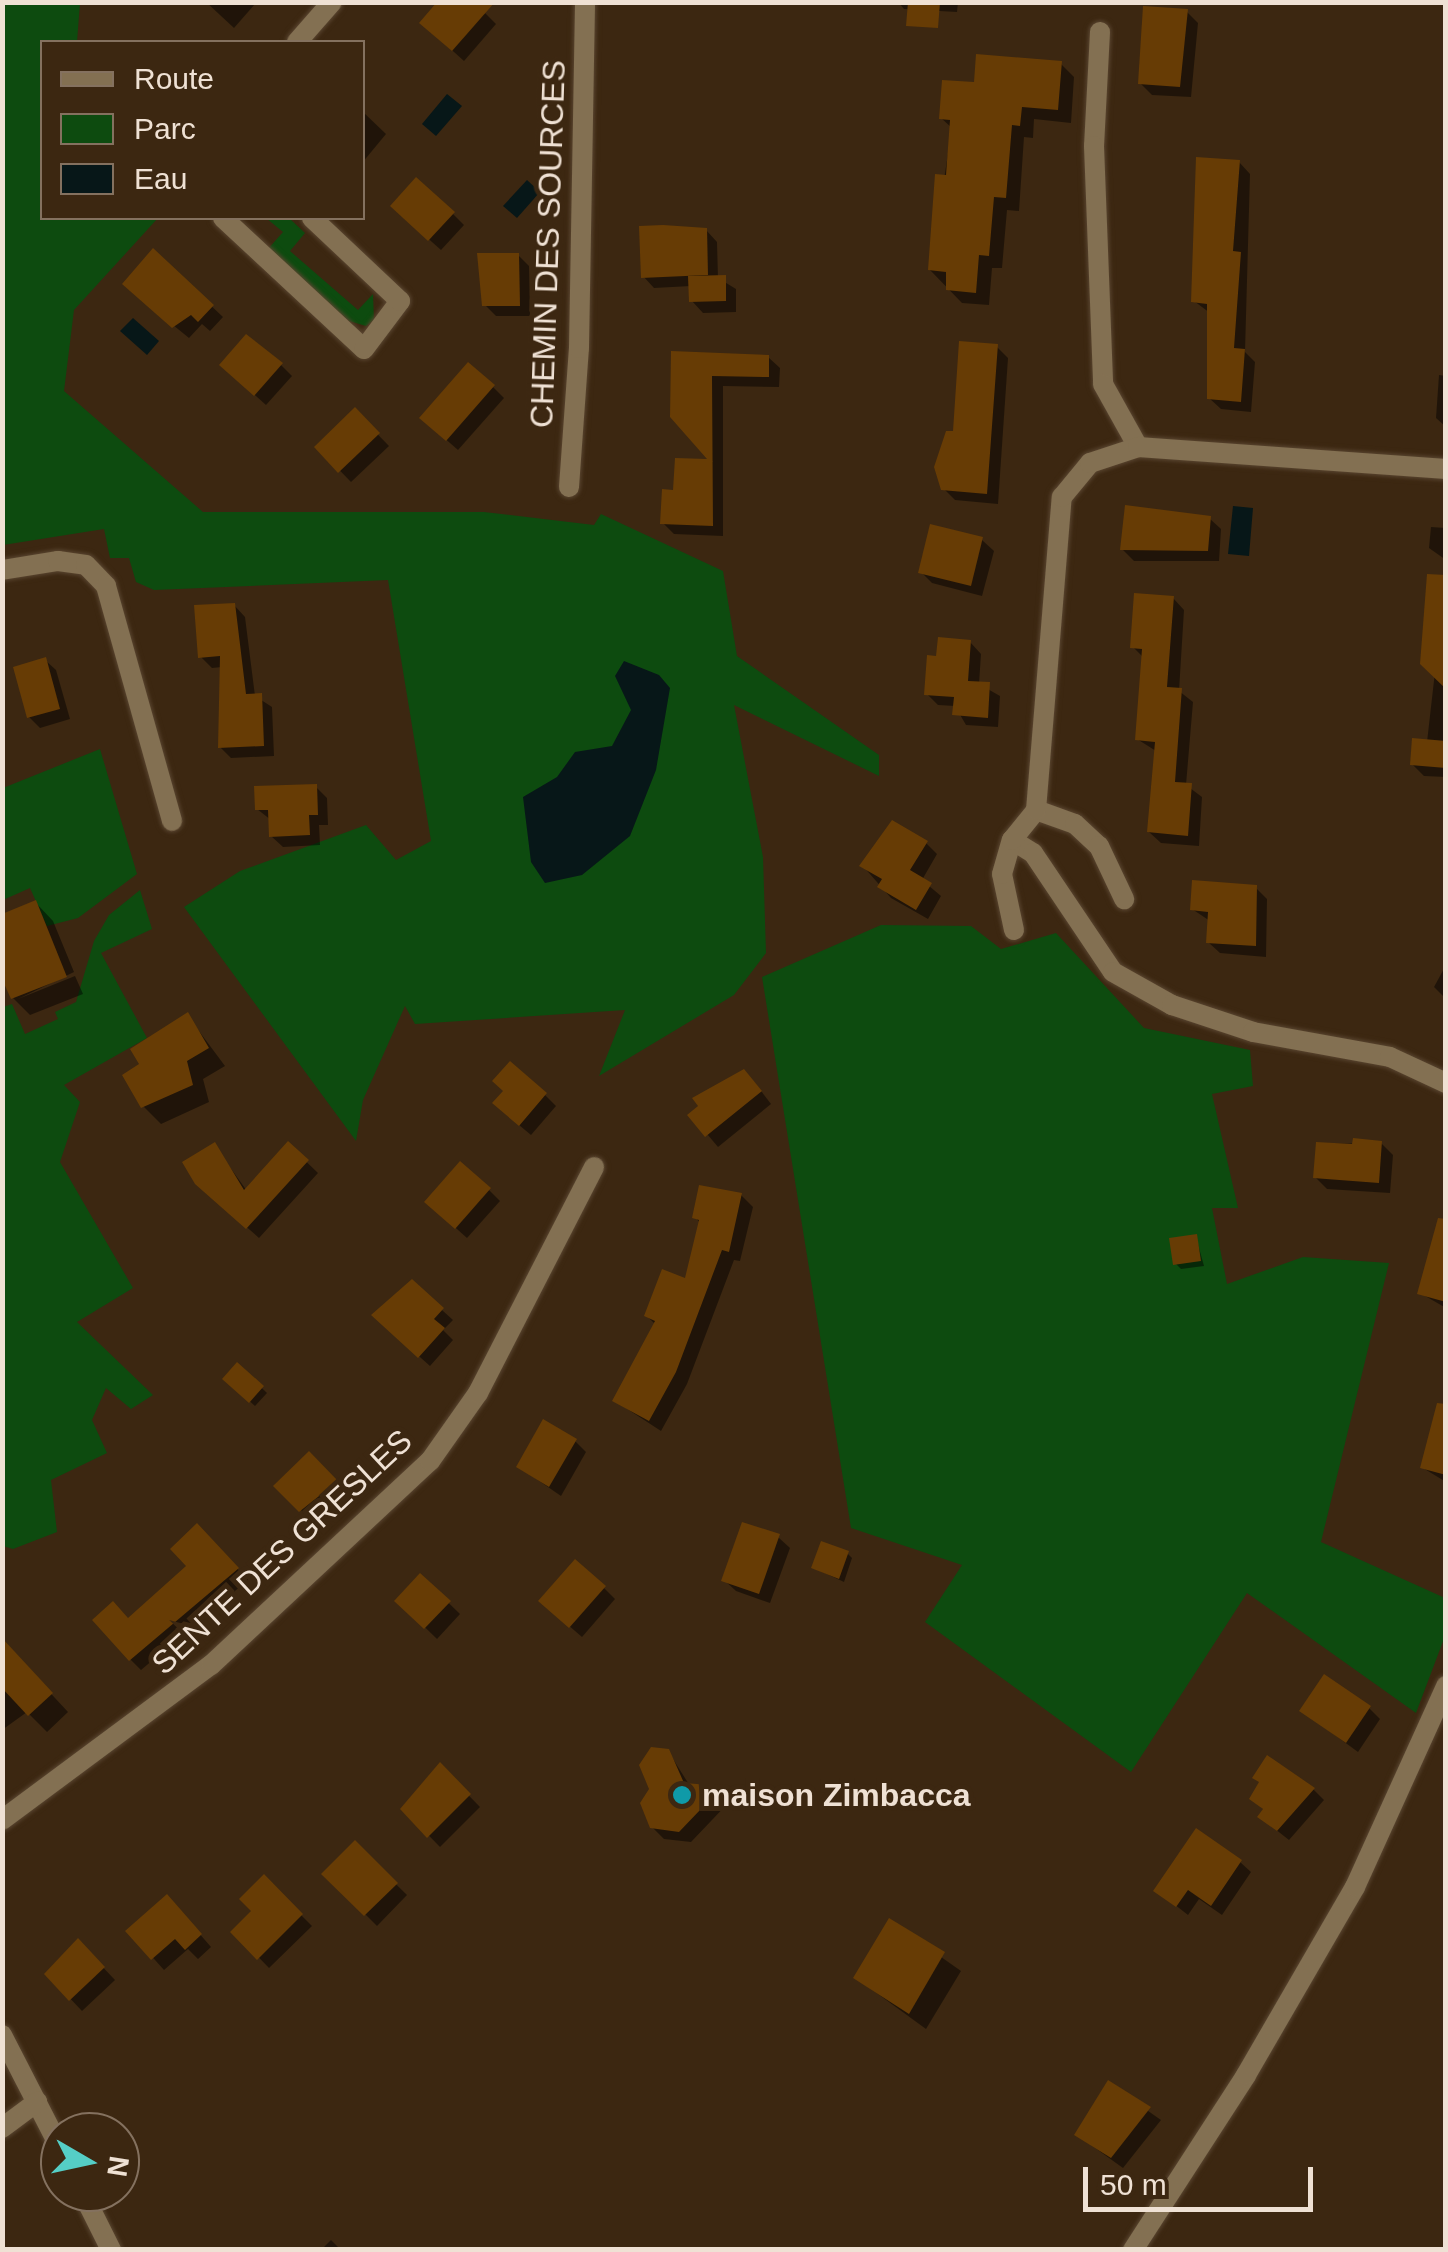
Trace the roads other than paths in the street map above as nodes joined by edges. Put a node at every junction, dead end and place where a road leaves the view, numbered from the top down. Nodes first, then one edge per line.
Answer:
1 (332, 2) edge
2 (585, 2) edge
3 (1100, 32) dead end
4 (299, 40) edge
5 (225, 220) edge
6 (314, 220) edge
7 (1138, 447) junction
8 (1446, 470) edge
9 (569, 487) dead end
10 (2, 570) edge
11 (1036, 810) junction
12 (172, 821) dead end
13 (1012, 840) junction
14 (1124, 900) dead end
15 (1014, 930) dead end
16 (1446, 1084) edge
17 (594, 1167) dead end
18 (1446, 1686) edge
19 (2, 1820) edge
20 (2, 2035) edge
21 (37, 2102) junction
22 (42, 2112) edge
23 (2, 2128) edge
24 (92, 2212) edge
25 (111, 2250) edge
26 (1132, 2250) edge

1 - 4 street
2 - 9 street, CHEMIN DES SOURCES
3 - 7 street
5 - 6 street
7 - 8 street
7 - 11 street
10 - 12 street
11 - 13 street
11 - 14 street
13 - 15 street
13 - 16 street
17 - 19 street, SENTE DES GRESLES
18 - 26 street
20 - 21 street
21 - 22 street
21 - 23 street
24 - 25 street

